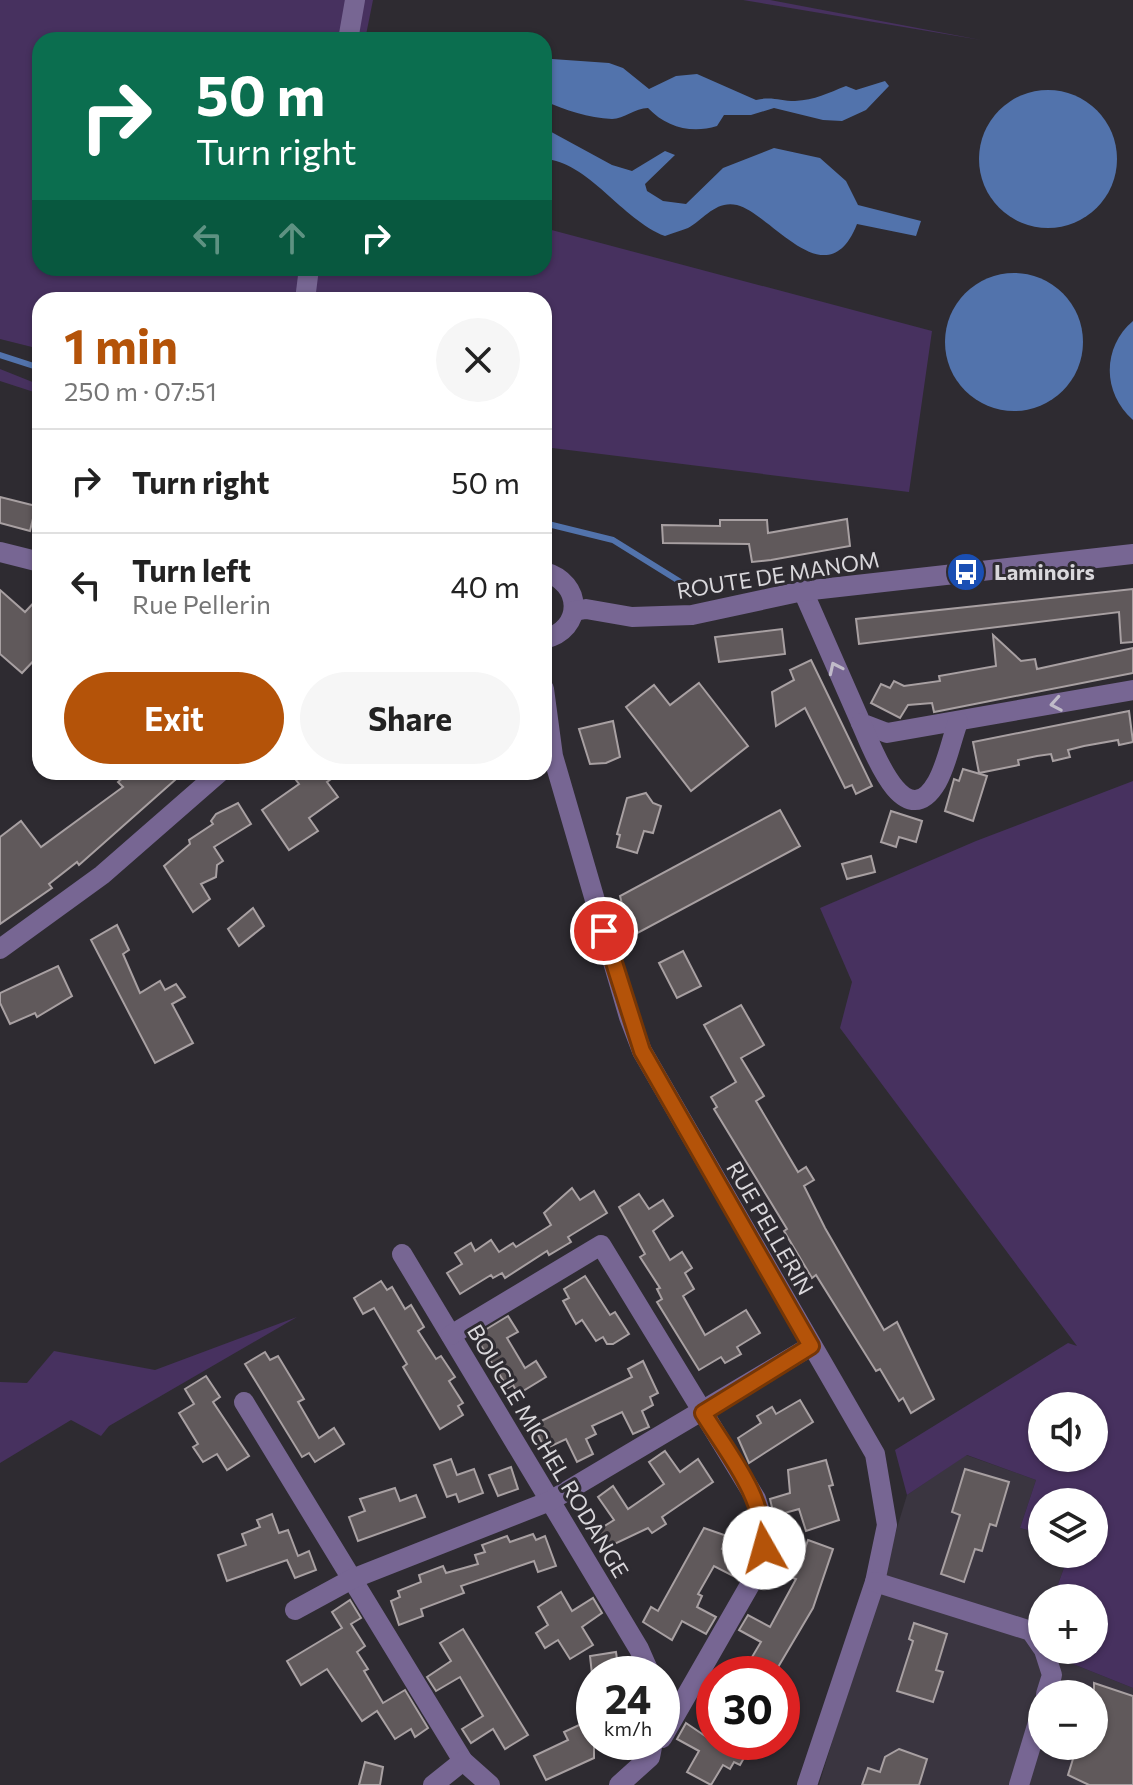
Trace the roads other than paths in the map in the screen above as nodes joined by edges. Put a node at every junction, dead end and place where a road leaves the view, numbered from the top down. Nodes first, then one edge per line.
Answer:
1 (355, 0) edge
2 (349, 32) edge
3 (0, 552) edge
4 (1133, 554) edge
5 (32, 560) edge
6 (552, 576) edge
7 (803, 591) junction
8 (574, 611) junction
9 (552, 636) edge
10 (1133, 690) edge
11 (958, 722) junction
12 (861, 723) junction
13 (552, 749) edge
14 (211, 780) edge
15 (0, 949) edge
16 (402, 1254) dead end
17 (451, 1335) junction
18 (811, 1346) junction
19 (244, 1402) dead end
20 (703, 1413) junction
21 (550, 1501) junction
22 (352, 1579) junction
23 (875, 1582) junction
24 (295, 1610) dead end
25 (1028, 1630) edge
26 (642, 1656) edge
27 (680, 1704) edge
28 (1028, 1755) edge
29 (642, 1760) edge
30 (650, 1760) edge
31 (463, 1761) junction
32 (433, 1785) edge
33 (490, 1785) edge
34 (619, 1785) edge
35 (639, 1785) edge
36 (807, 1785) edge
37 (1019, 1785) edge

1 - 2 street
3 - 5 street
4 - 7 street, ROUTE DE MANOM
6 - 8 street
7 - 8 street, ROUTE DE MANOM
12 -> 7 street
8 - 9 street
10 -> 11 street
11 - 12 street
11 - 12 street
13 - 18 street, RUE PELLERIN
14 - 15 street
16 - 17 street, BOUCLE MICHEL RODANGE
17 - 20 street
17 - 21 street, BOUCLE MICHEL RODANGE
18 - 20 street
18 - 23 street, RUE PELLERIN
19 - 22 street
20 - 21 street
20 - 27 street
21 - 22 street
21 - 26 street, BOUCLE MICHEL RODANGE
22 - 24 street
22 - 31 street
23 - 25 street
23 - 36 street, RUE PELLERIN
28 - 37 street
29 - 34 street
30 - 35 street
31 - 32 street
31 - 33 street

